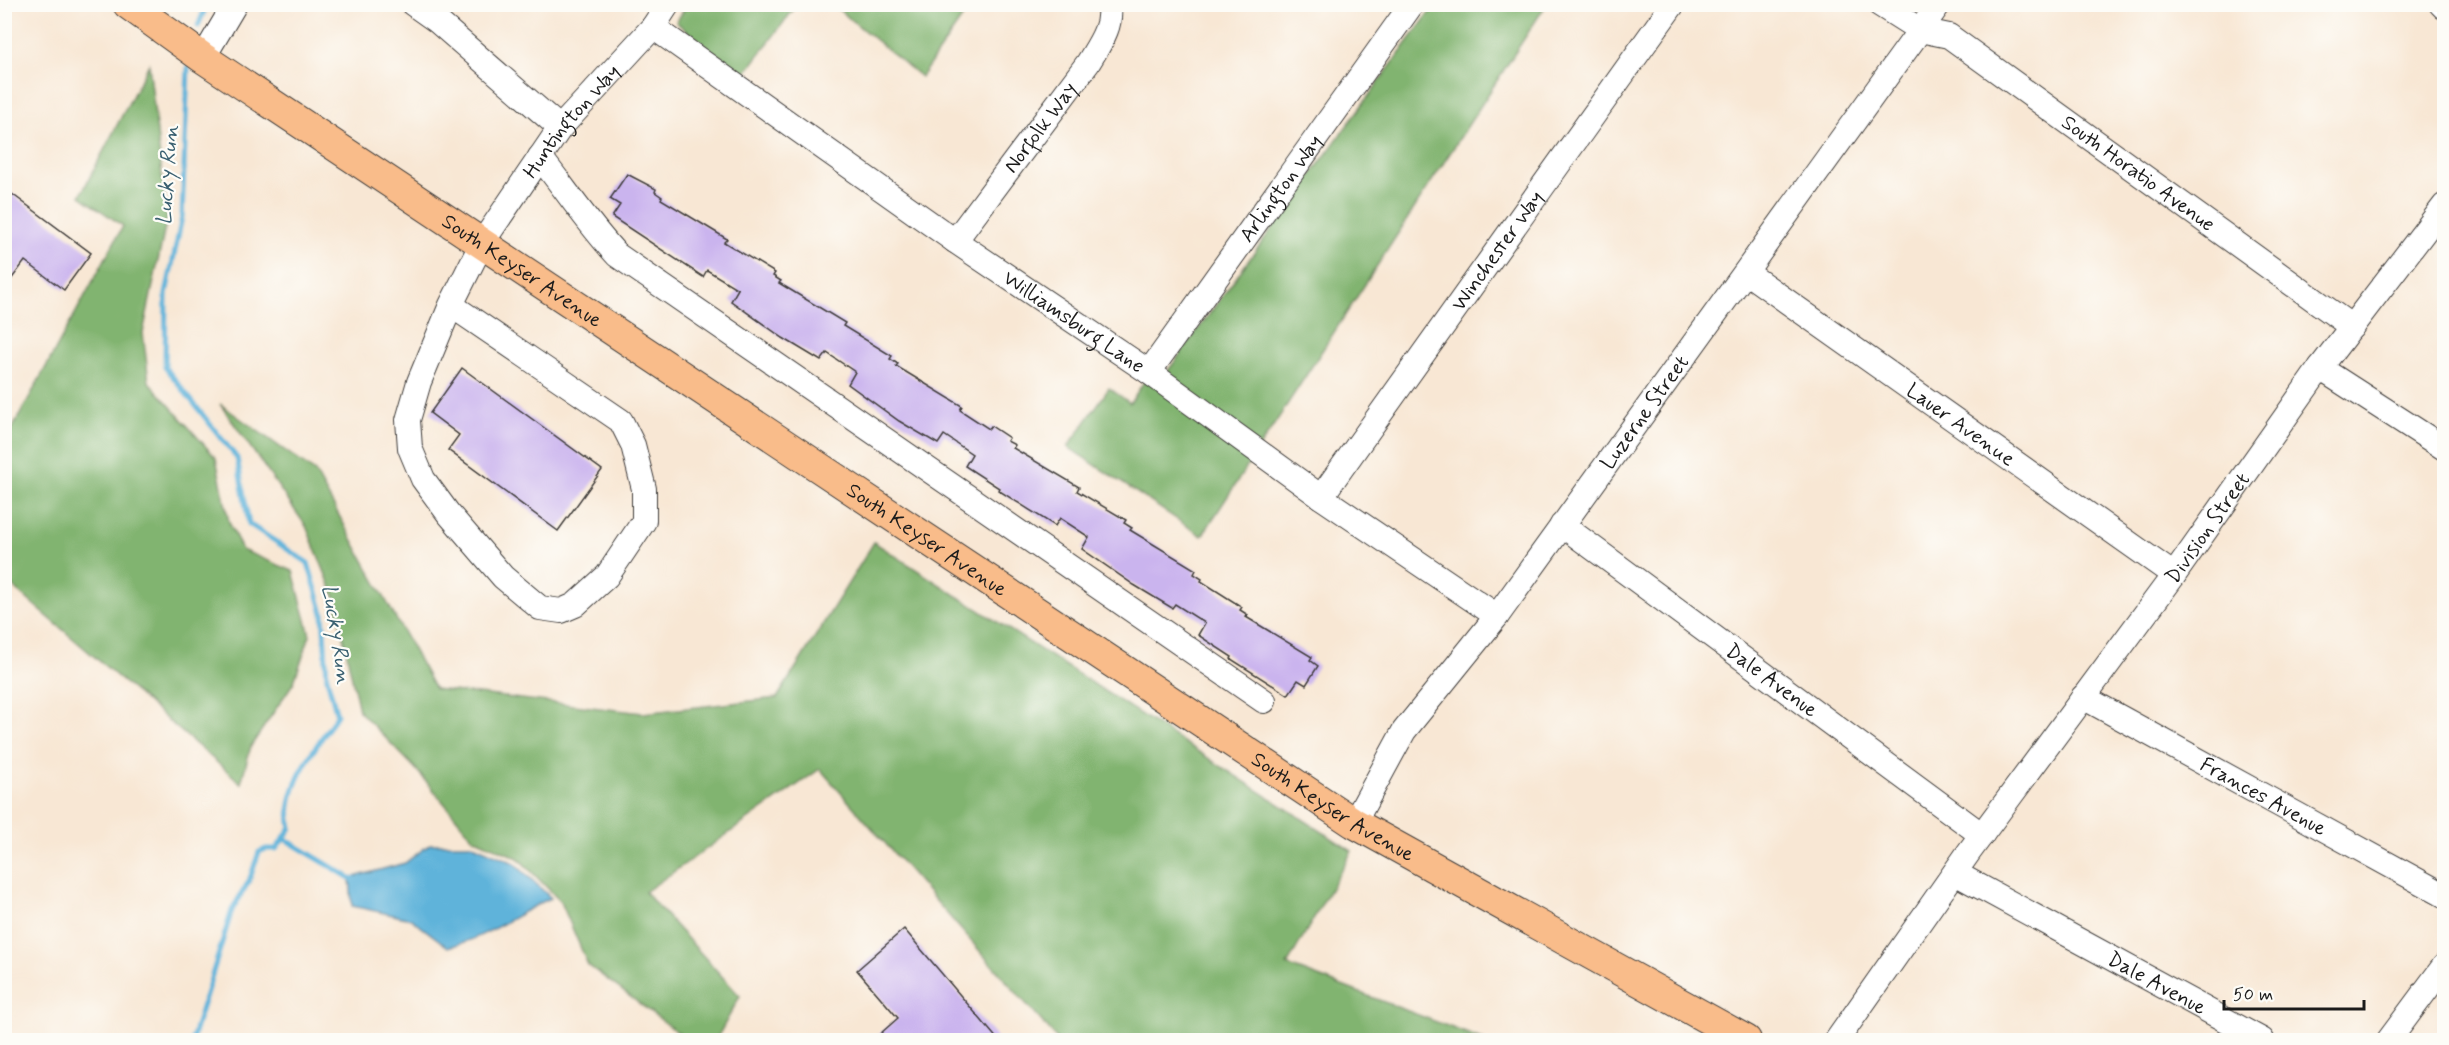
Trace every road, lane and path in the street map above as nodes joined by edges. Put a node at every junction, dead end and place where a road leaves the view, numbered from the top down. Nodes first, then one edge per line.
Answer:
1 (128, 4) edge
2 (235, 4) edge
3 (413, 4) edge
4 (668, 4) edge
5 (1108, 4) edge
6 (1412, 4) edge
7 (1673, 4) edge
8 (1879, 4) edge
9 (1939, 4) edge
10 (2441, 4) edge
11 (2445, 7) edge
12 (442, 13) edge
13 (653, 27) junction
14 (1920, 30) junction
15 (203, 58) junction
16 (560, 128) junction
17 (540, 157) junction
18 (2445, 206) edge
19 (955, 241) junction
20 (482, 243) junction
21 (1747, 273) junction
22 (451, 305) junction
23 (2352, 327) junction
24 (2320, 368) junction
25 (1149, 372) junction
26 (2445, 448) edge
27 (1321, 497) junction
28 (1562, 525) junction
29 (2174, 575) junction
30 (1497, 616) junction
31 (2083, 697) junction
32 (1264, 701) dead end
33 (1354, 823) junction
34 (1976, 844) junction
35 (1955, 873) junction
36 (2445, 896) edge
37 (2445, 966) edge
38 (1746, 1041) edge
39 (1837, 1041) edge
40 (2262, 1041) edge
41 (2389, 1041) edge

1 - 15 main road, South Keyser Avenue
2 - 15 street
3 - 12 street
4 - 13 street, Huntington Way
5 - 19 street, Norfolk Way
6 - 25 street, Arlington Way
7 - 27 street, Winchester Way
8 - 14 street
9 - 14 street, Luzerne Street
10 - 11 street
12 - 16 street
13 - 16 street, Huntington Way
13 - 19 street, Williamsburg Lane
14 - 21 street, Luzerne Street
14 - 23 street, South Horatio Avenue
15 - 20 main road, South Keyser Avenue
16 - 17 street, Huntington Way
17 - 20 street, Huntington Way
17 - 32 street
18 - 23 street, Division Street
19 - 25 street, Williamsburg Lane
20 - 22 street, Huntington Way
20 - 33 main road, South Keyser Avenue
21 - 28 street, Luzerne Street
21 - 29 street, Lauer Avenue
22 - 22 street, Huntington Way
23 - 24 street, Division Street
24 - 26 street
24 - 29 street, Division Street
25 - 27 street, Williamsburg Lane
27 - 30 street, Williamsburg Lane
28 - 30 street, Luzerne Street
28 - 34 street, Dale Avenue
29 - 31 street, Division Street
30 - 33 street, Luzerne Street
31 - 34 street, Division Street
31 - 36 street, Frances Avenue
33 - 38 main road, South Keyser Avenue
34 - 35 street, Division Street
35 - 39 street, Division Street
35 - 40 street, Dale Avenue
37 - 41 street

